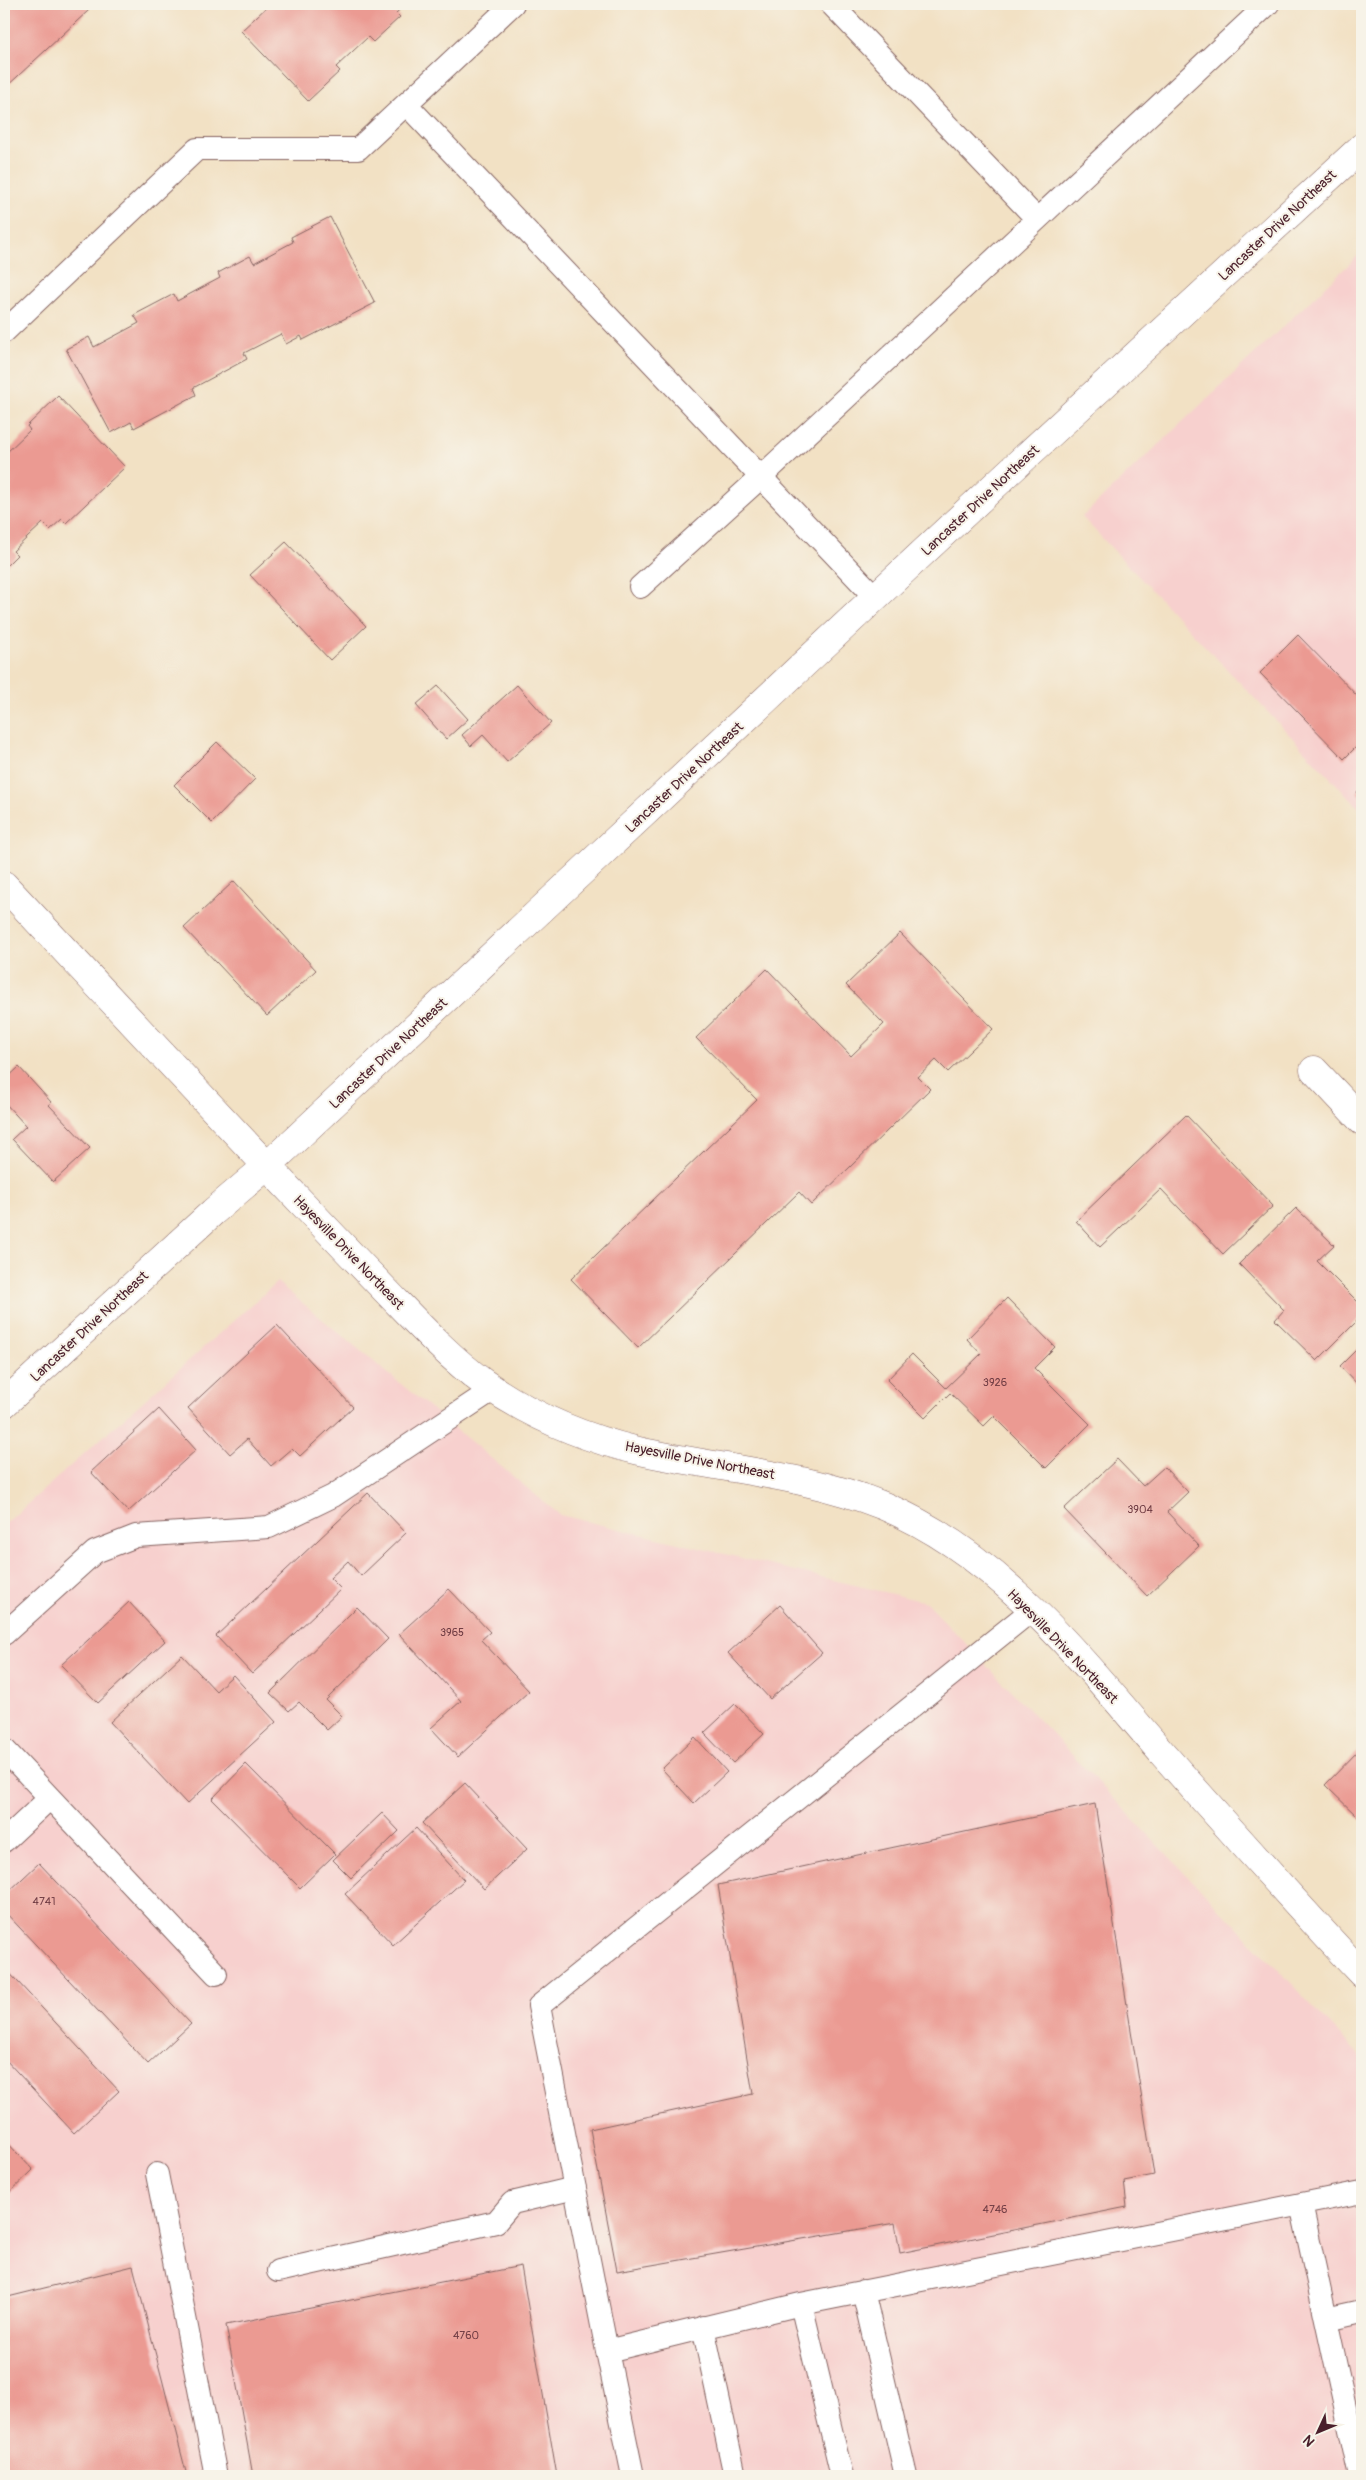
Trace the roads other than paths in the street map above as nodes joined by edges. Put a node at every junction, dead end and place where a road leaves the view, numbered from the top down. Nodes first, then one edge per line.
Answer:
1 (513, 4) edge
2 (831, 4) edge
3 (1268, 4) edge
4 (406, 104) junction
5 (1362, 147) edge
6 (1037, 219) junction
7 (4, 332) edge
8 (761, 477) junction
9 (640, 587) dead end
10 (876, 598) junction
11 (4, 885) edge
12 (1314, 1070) dead end
13 (1362, 1121) edge
14 (267, 1166) junction
15 (494, 1389) junction
16 (4, 1404) edge
17 (1032, 1610) junction
18 (4, 1634) edge
19 (4, 1749) edge
20 (50, 1798) junction
21 (4, 1841) edge
22 (216, 1974) dead end
23 (1362, 1974) edge
24 (157, 2174) dead end
25 (575, 2188) junction
26 (1362, 2192) edge
27 (1301, 2204) junction
28 (278, 2271) dead end
29 (863, 2291) junction
30 (800, 2304) junction
31 (1362, 2311) edge
32 (1326, 2319) junction
33 (703, 2327) junction
34 (607, 2351) junction
35 (216, 2476) edge
36 (633, 2476) edge
37 (735, 2476) edge
38 (842, 2476) edge
39 (906, 2476) edge
40 (1360, 2476) edge

1 - 4 lane
2 - 6 lane
3 - 6 lane
4 - 7 lane
4 - 8 lane
5 - 10 street, Lancaster Drive Northeast
6 - 8 lane
8 - 9 lane
8 - 10 lane
10 - 14 street, Lancaster Drive Northeast
11 - 14 street, Hayesville Drive Northeast
12 - 13 street
14 - 15 street, Hayesville Drive Northeast
14 - 16 street, Lancaster Drive Northeast
15 - 17 street, Hayesville Drive Northeast
15 - 18 lane
17 - 23 street, Hayesville Drive Northeast
17 - 25 lane
19 - 20 lane
20 - 21 lane
20 - 22 lane
24 - 35 lane
25 - 28 lane
25 - 34 lane
26 - 27 lane
27 - 29 lane
27 - 32 lane
29 - 30 lane
29 - 39 lane
30 - 33 lane
30 - 38 lane
31 - 32 lane
32 - 40 lane
33 - 34 lane
33 - 37 lane
34 - 36 lane

